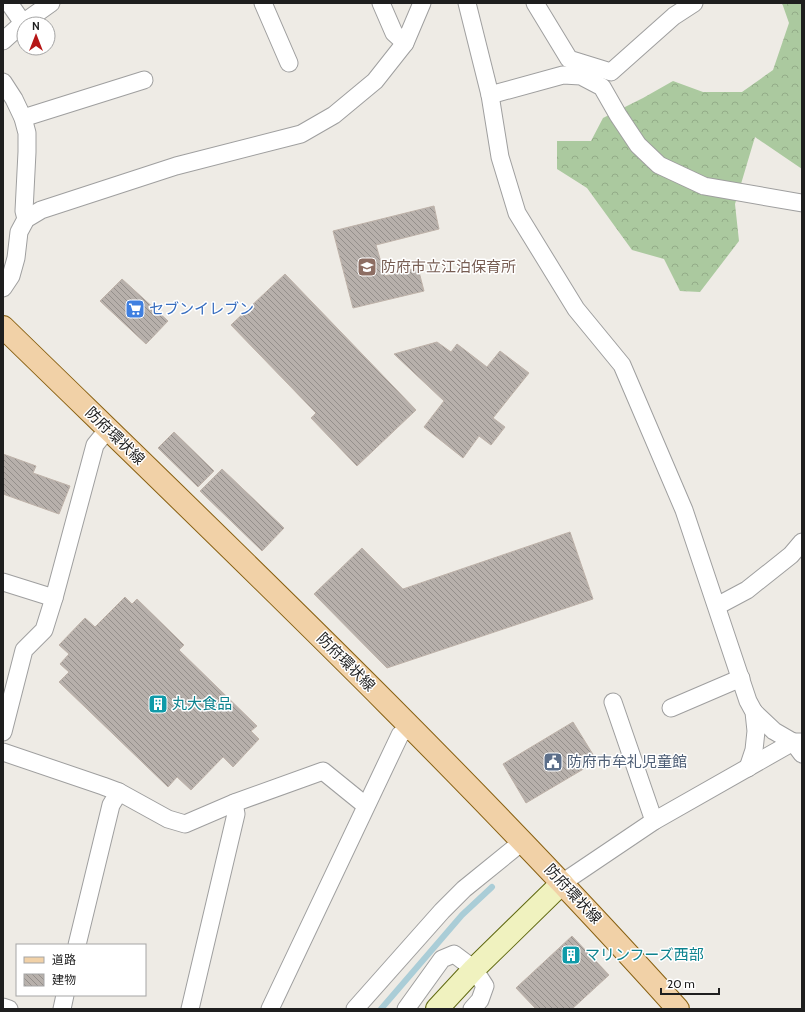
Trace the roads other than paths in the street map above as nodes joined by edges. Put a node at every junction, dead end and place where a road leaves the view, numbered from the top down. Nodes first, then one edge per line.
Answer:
1 (9, 3) edge
2 (51, 3) edge
3 (264, 3) edge
4 (381, 3) edge
5 (422, 3) edge
6 (467, 3) edge
7 (694, 3) edge
8 (537, 4) edge
9 (18, 16) edge
10 (33, 16) edge
11 (16, 29) edge
12 (3, 41) edge
13 (405, 43) junction
14 (289, 63) dead end
15 (144, 80) dead end
16 (3, 82) edge
17 (490, 95) junction
18 (23, 118) junction
19 (802, 203) edge
20 (26, 219) junction
21 (4, 286) edge
22 (3, 327) edge
23 (108, 429) junction
24 (802, 542) edge
25 (3, 582) edge
26 (54, 598) junction
27 (717, 606) junction
28 (741, 678) junction
29 (613, 702) dead end
30 (671, 708) dead end
31 (754, 712) junction
32 (410, 726) junction
33 (3, 732) edge
34 (799, 746) edge
35 (3, 752) edge
36 (748, 768) junction
37 (119, 792) junction
38 (234, 803) junction
39 (367, 803) junction
40 (654, 821) junction
41 (522, 842) junction
42 (562, 883) junction
43 (77, 944) edge
44 (474, 969) junction
45 (65, 996) edge
46 (3, 1007) edge
47 (9, 1009) edge
48 (62, 1009) edge
49 (190, 1009) edge
50 (270, 1009) edge
51 (355, 1009) edge
52 (406, 1009) edge
53 (437, 1009) edge
54 (472, 1009) edge
55 (678, 1009) edge

1 - 9 street
2 - 10 street
3 - 14 street
4 - 13 street
5 - 13 street
6 - 17 street
7 - 8 street
11 - 12 street
13 - 20 street
15 - 18 street
16 - 18 street
17 - 19 street
17 - 27 street
18 - 20 street
20 - 21 street
22 - 23 main road, 防府環状線
23 - 26 street
23 - 32 main road, 防府環状線
24 - 27 street
25 - 26 street
26 - 33 street
27 - 28 street
28 - 30 street
28 - 31 street
29 - 40 street
31 - 34 street
31 - 36 street
32 - 39 street
32 - 41 main road, 防府環状線
34 - 36 street
35 - 37 street
36 - 40 street
37 - 38 street
37 - 43 street
38 - 39 street
38 - 49 street
39 - 50 street
40 - 42 street
41 - 42 main road, 防府環状線
41 - 51 street
42 - 44 street
42 - 55 main road, 防府環状線
44 - 52 street
44 - 53 street
44 - 54 street
45 - 48 street
46 - 47 street

